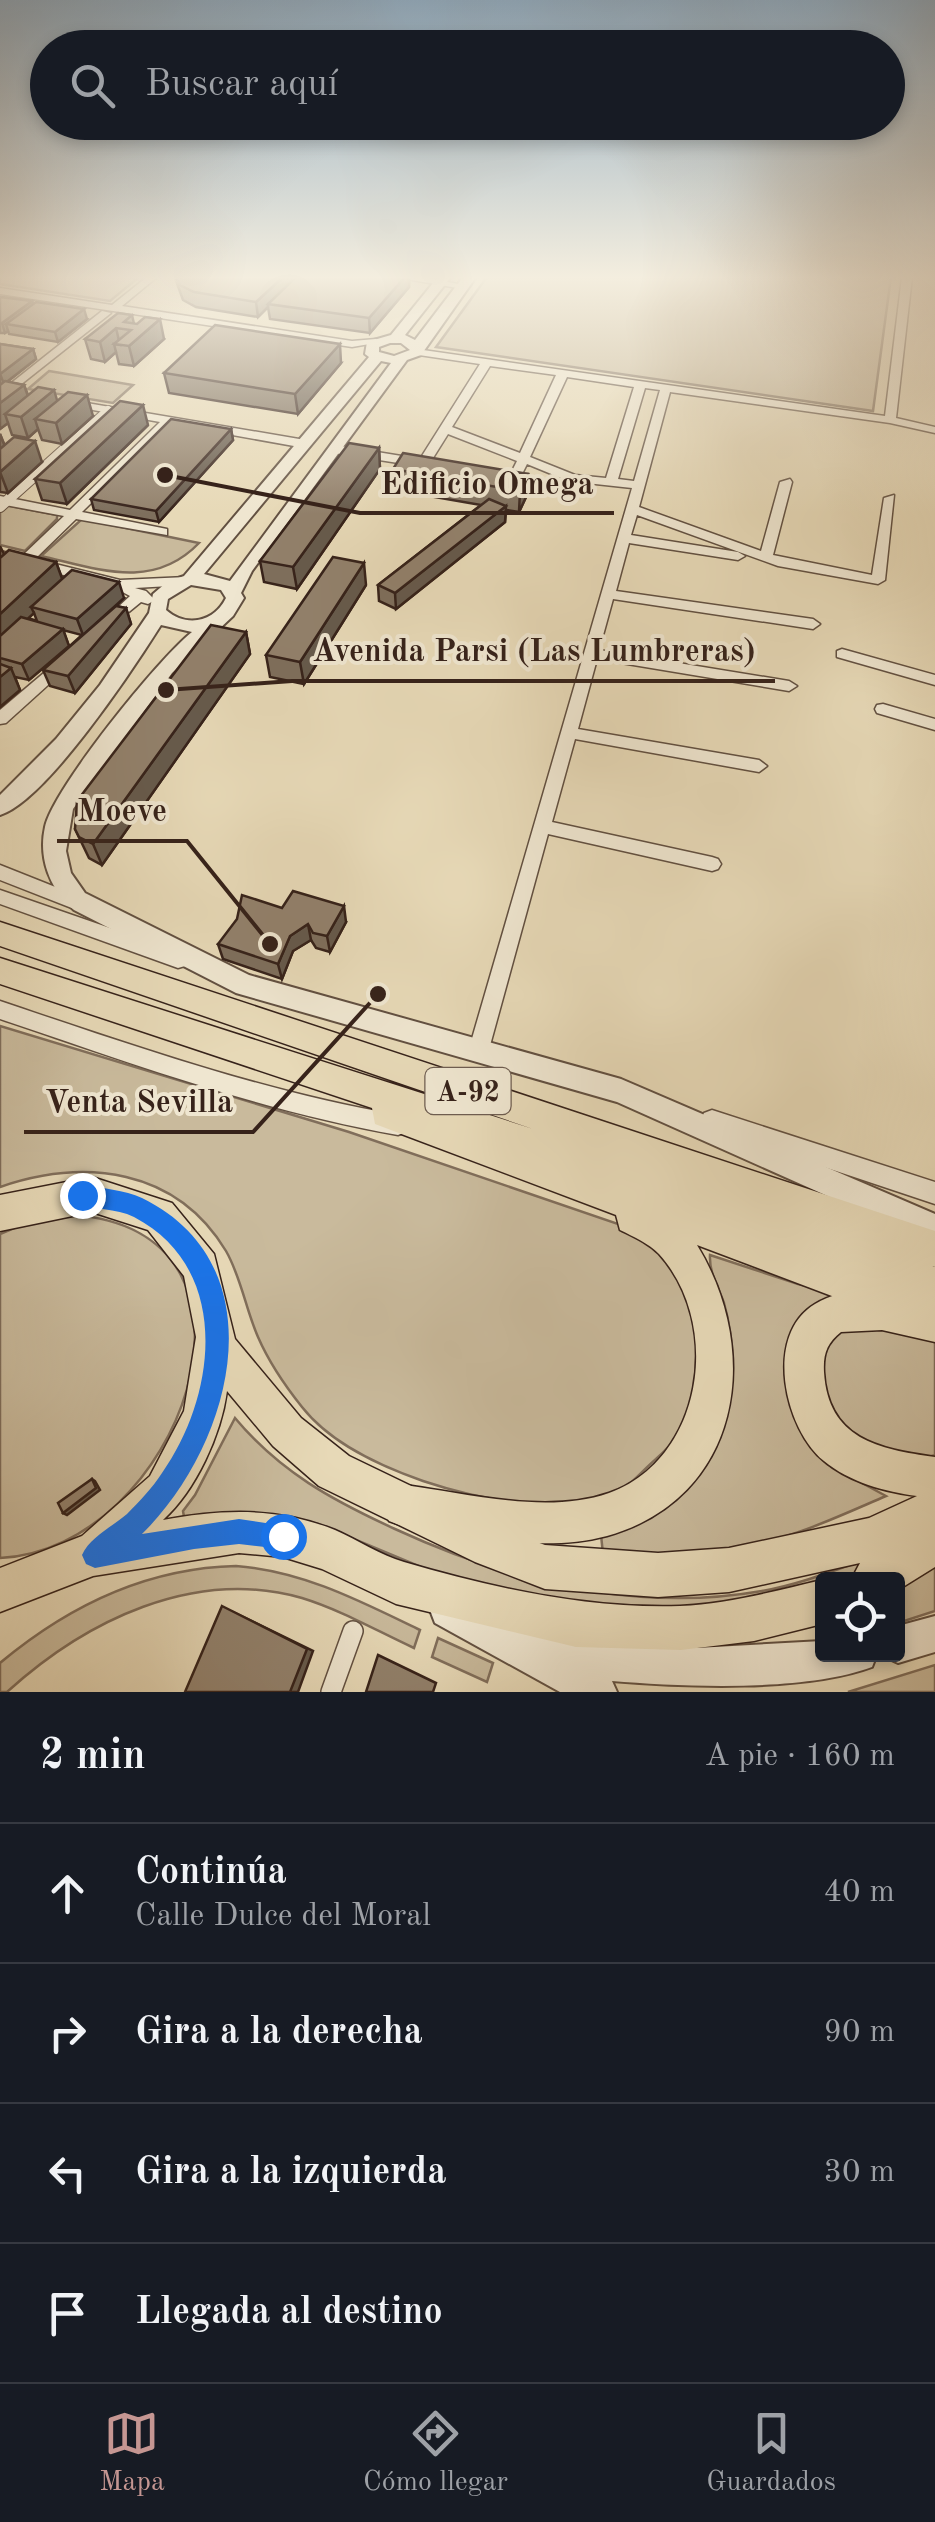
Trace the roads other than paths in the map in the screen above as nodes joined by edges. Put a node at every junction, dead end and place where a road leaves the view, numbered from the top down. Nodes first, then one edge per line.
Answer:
1 (51, 356) edge
2 (371, 356) edge
3 (409, 356) edge
4 (436, 356) edge
5 (898, 356) edge
6 (486, 362) junction
7 (562, 374) junction
8 (640, 384) junction
9 (666, 388) junction
10 (2, 394) edge
11 (24, 396) edge
12 (58, 401) edge
13 (108, 410) junction
14 (169, 420) junction
15 (890, 420) junction
16 (446, 429) junction
17 (935, 430) edge
18 (305, 444) junction
19 (334, 449) junction
20 (524, 458) junction
21 (424, 464) junction
22 (442, 466) edge
23 (497, 475) edge
24 (515, 478) junction
25 (573, 478) junction
26 (611, 482) junction
27 (786, 482) dead end
28 (640, 486) junction
29 (890, 498) dead end
30 (2, 503) edge
31 (633, 509) junction
32 (73, 514) junction
33 (162, 532) dead end
34 (625, 538) junction
35 (0, 554) edge
36 (766, 557) junction
37 (23, 560) junction
38 (783, 563) junction
39 (80, 576) junction
40 (0, 581) edge
41 (188, 581) junction
42 (118, 584) junction
43 (67, 588) edge
44 (233, 591) junction
45 (609, 594) junction
46 (152, 605) junction
47 (210, 624) junction
48 (813, 624) dead end
49 (88, 641) edge
50 (75, 653) edge
51 (592, 654) junction
52 (842, 654) dead end
53 (935, 680) edge
54 (18, 684) dead end
55 (789, 686) dead end
56 (36, 688) junction
57 (883, 709) dead end
58 (0, 720) edge
59 (935, 725) edge
60 (570, 732) junction
61 (759, 766) dead end
62 (0, 807) edge
63 (544, 827) junction
64 (712, 864) dead end
65 (0, 872) edge
66 (0, 897) edge
67 (88, 908) junction
68 (0, 934) edge
69 (202, 968) junction
70 (0, 972) edge
71 (0, 1010) edge
72 (478, 1050) junction
73 (272, 1061) junction
74 (621, 1091) junction
75 (422, 1129) junction
76 (563, 1177) junction
77 (935, 1193) edge
78 (0, 1213) edge
79 (935, 1228) edge
80 (935, 1249) edge
81 (935, 1286) edge
82 (935, 1320) edge
83 (218, 1349) junction
84 (935, 1478) edge
85 (404, 1506) junction
86 (935, 1510) edge
87 (935, 1538) edge
88 (95, 1555) junction
89 (886, 1572) edge
90 (396, 1582) junction
91 (18, 1586) edge
92 (815, 1604) edge
93 (0, 1614) edge
94 (353, 1631) dead end
95 (935, 1634) edge
96 (905, 1642) edge
97 (532, 1654) junction
98 (815, 1662) edge
99 (331, 1692) edge
100 (598, 1692) edge

1 - 10 street
2 - 18 street
3 - 19 street
4 - 6 street
5 - 15 street
6 - 7 street
6 - 16 street
7 - 8 street
7 - 20 street
8 - 9 street
8 - 26 street
9 - 15 street
9 - 28 street
10 - 11 street
12 - 13 street
13 - 14 street
13 - 30 street
14 - 18 street
14 - 32 street
15 - 17 street
16 - 20 street
16 - 21 street
18 - 41 street
19 - 21 street
19 - 44 street
20 - 24 street
20 - 25 street
21 - 22 street
23 - 24 street
24 - 25 street
25 - 26 street
26 - 28 street
27 - 36 street
28 - 31 street
29 - 38 street
30 - 32 street
31 - 34 street
31 - 36 street
32 - 33 street
32 - 37 street
34 - 38 street
34 - 45 street
35 - 37 street
36 - 38 street
37 - 39 street
37 - 40 street
39 - 42 street
39 - 43 street
41 - 42 street
41 - 44 street
41 - 46 street
42 - 46 street
44 - 47 street
45 - 48 street
45 - 51 street
46 - 47 street
46 - 49 street
46 - 62 street
47 - 67 street
50 - 56 street
51 - 55 street
51 - 60 street
52 - 53 street
54 - 56 street
56 - 58 street
57 - 59 street
60 - 61 street
60 - 63 street
63 - 64 street
63 - 72 street
65 - 67 street
66 - 69 street
67 - 69 street
68 - 80 main road, A-92
69 - 72 street
70 - 73 main road, A-92
71 - 75 street
72 - 74 street
73 - 75 main road
73 - 81 main road, A-92
74 - 77 street
74 - 79 street
75 - 76 main road
76 - 82 main road
76 - 85 main road
78 - 83 main road
82 - 84 main road
83 - 85 main road
83 - 88 main road
85 - 86 main road
87 - 89 main road
88 - 90 main road
88 - 91 main road
90 - 92 main road
90 - 97 street
91 - 93 main road
94 - 99 street
95 - 96 street
97 - 98 street
97 - 100 street

